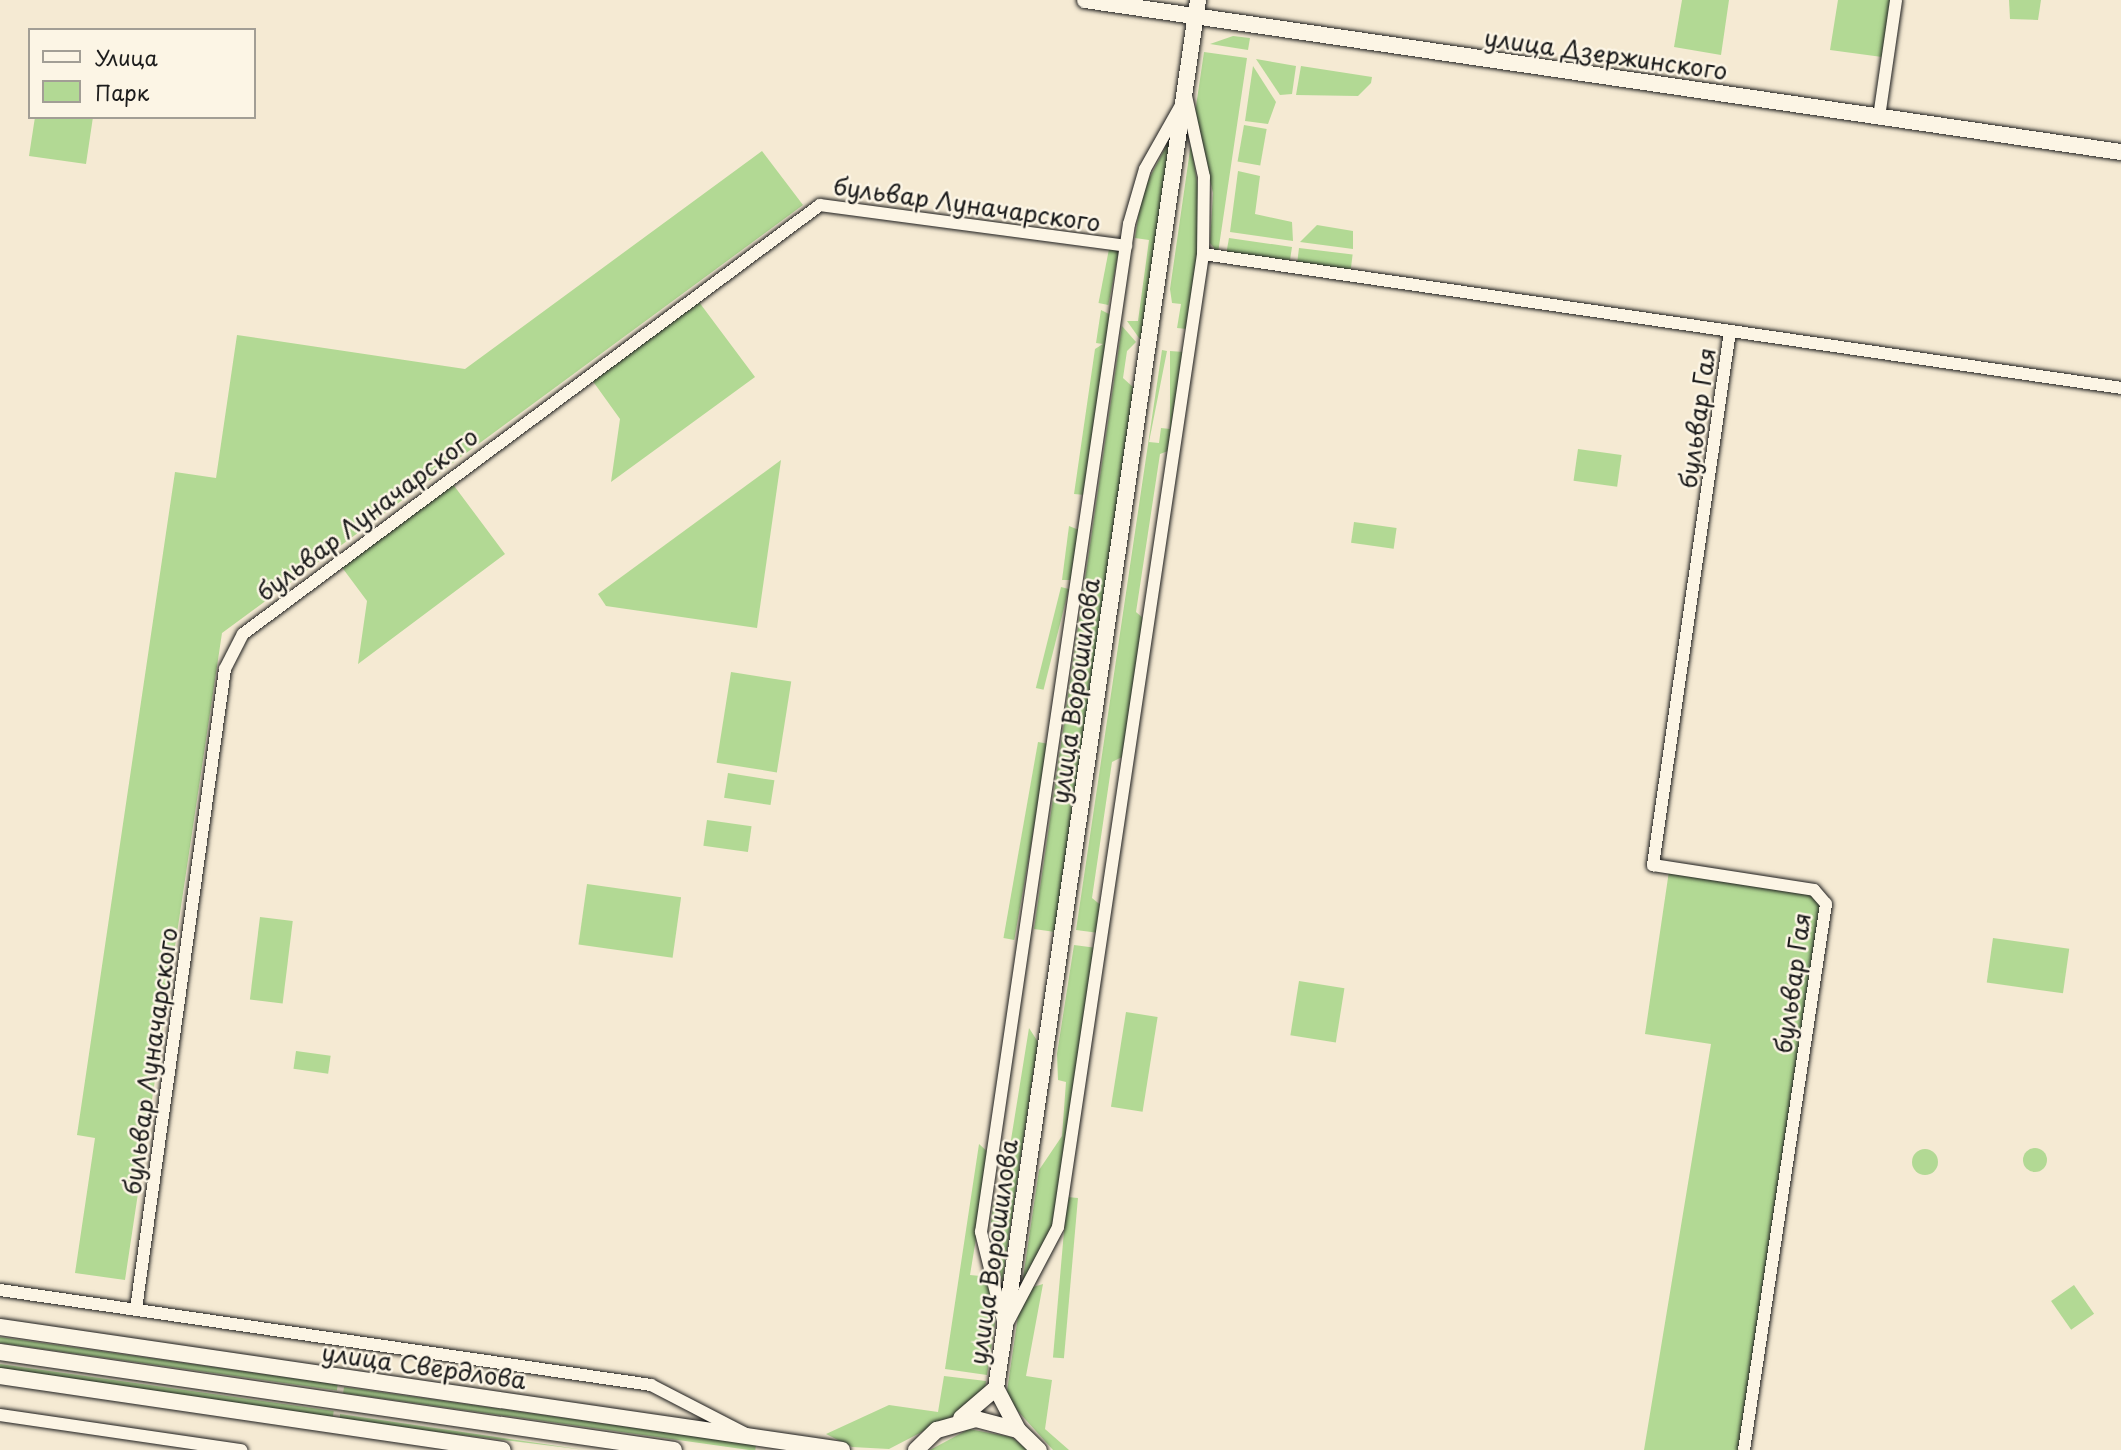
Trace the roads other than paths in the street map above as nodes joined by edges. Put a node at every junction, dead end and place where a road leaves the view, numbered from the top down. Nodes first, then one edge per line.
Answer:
1 (1085, 0) edge
2 (1896, 0) edge
3 (1197, 8) edge
4 (1186, 95) junction
5 (1879, 117) junction
6 (2121, 152) edge
7 (1126, 246) junction
8 (1203, 254) junction
9 (1730, 331) junction
10 (2121, 388) edge
11 (0, 1290) edge
12 (136, 1309) junction
13 (0, 1327) edge
14 (1005, 1327) junction
15 (0, 1352) edge
16 (0, 1376) edge
17 (996, 1388) junction
18 (0, 1415) edge
19 (953, 1422) junction
20 (1018, 1430) junction
21 (749, 1436) junction
22 (928, 1436) junction
23 (1038, 1449) edge
24 (241, 1450) edge
25 (503, 1450) edge
26 (674, 1450) edge
27 (842, 1450) edge
28 (901, 1450) edge
29 (915, 1450) edge
30 (1744, 1450) edge

1 - 3 main road, улица Дзержинского
2 - 5 street
3 - 4 main road, улица Ворошилова
3 - 5 main road, улица Дзержинского
4 - 7 street
4 - 8 street
4 - 14 main road, улица Ворошилова
5 - 6 main road, улица Дзержинского
7 - 12 street, бульвар Луначарского
7 - 14 street
8 - 9 street
8 - 14 street
9 - 10 street
9 - 30 street, бульвар Гая
11 - 12 street
12 - 21 street
13 - 21 main road, улица Свердлова
14 - 17 main road, улица Ворошилова
15 - 26 main road, улица Свердлова
16 - 25 main road
17 - 19 main road
17 - 20 main road
18 - 24 street
19 - 20 main road
19 - 22 main road
20 - 23 main road
21 - 27 main road, улица Свердлова
22 - 28 main road
22 - 29 main road

